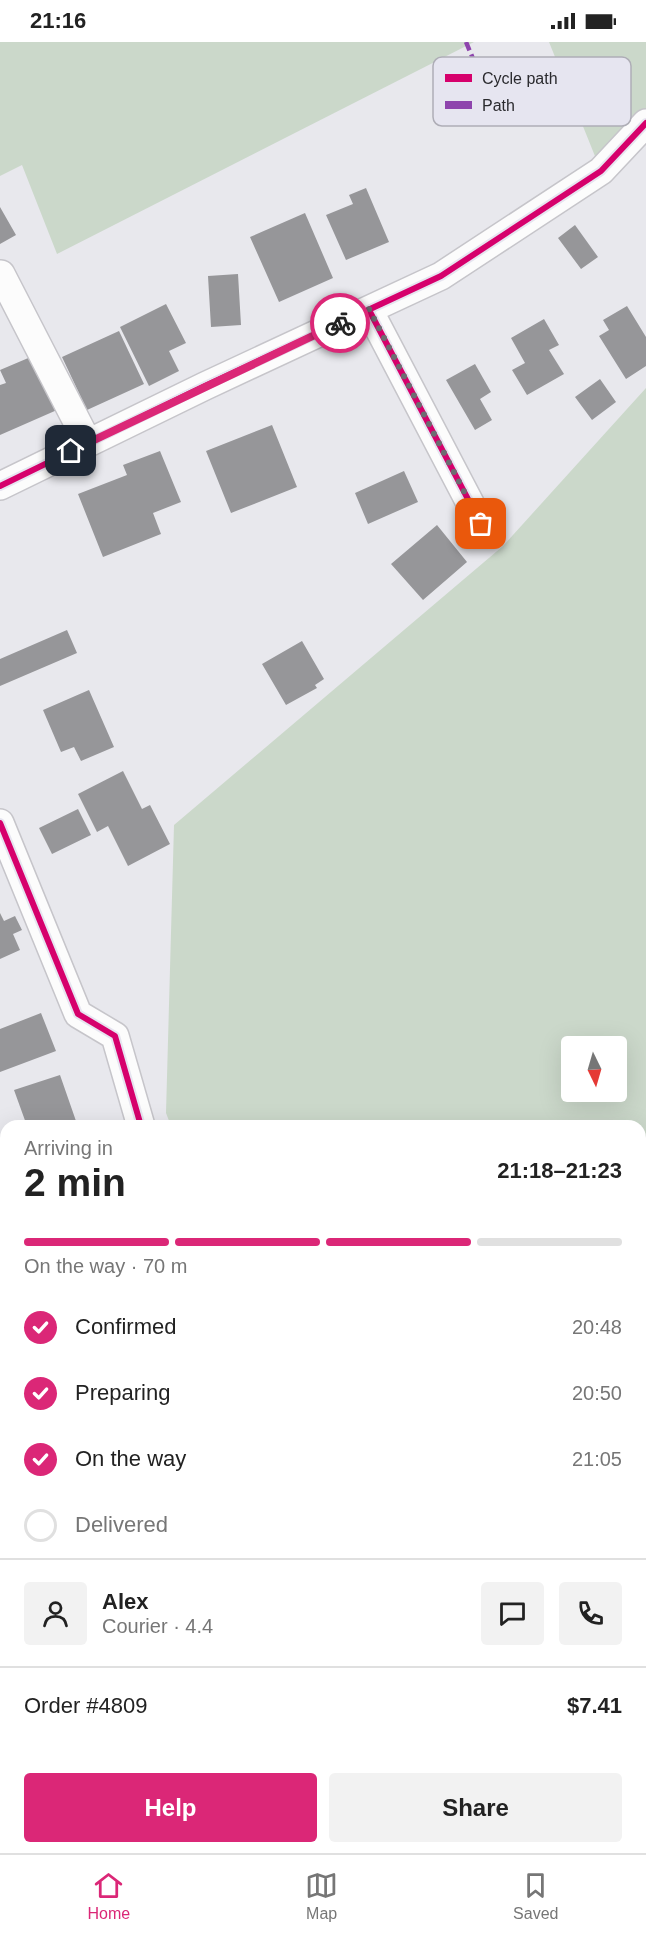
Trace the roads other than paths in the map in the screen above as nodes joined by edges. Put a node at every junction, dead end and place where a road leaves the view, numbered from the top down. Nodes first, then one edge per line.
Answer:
1 (646, 123) edge
2 (2, 274) dead end
3 (369, 309) junction
4 (88, 442) junction
5 (0, 486) edge
6 (481, 524) dead end
7 (0, 823) edge
8 (139, 1120) edge

1 - 3 street
2 - 4 street
3 - 4 street
3 - 6 street
4 - 5 street
7 - 8 street

